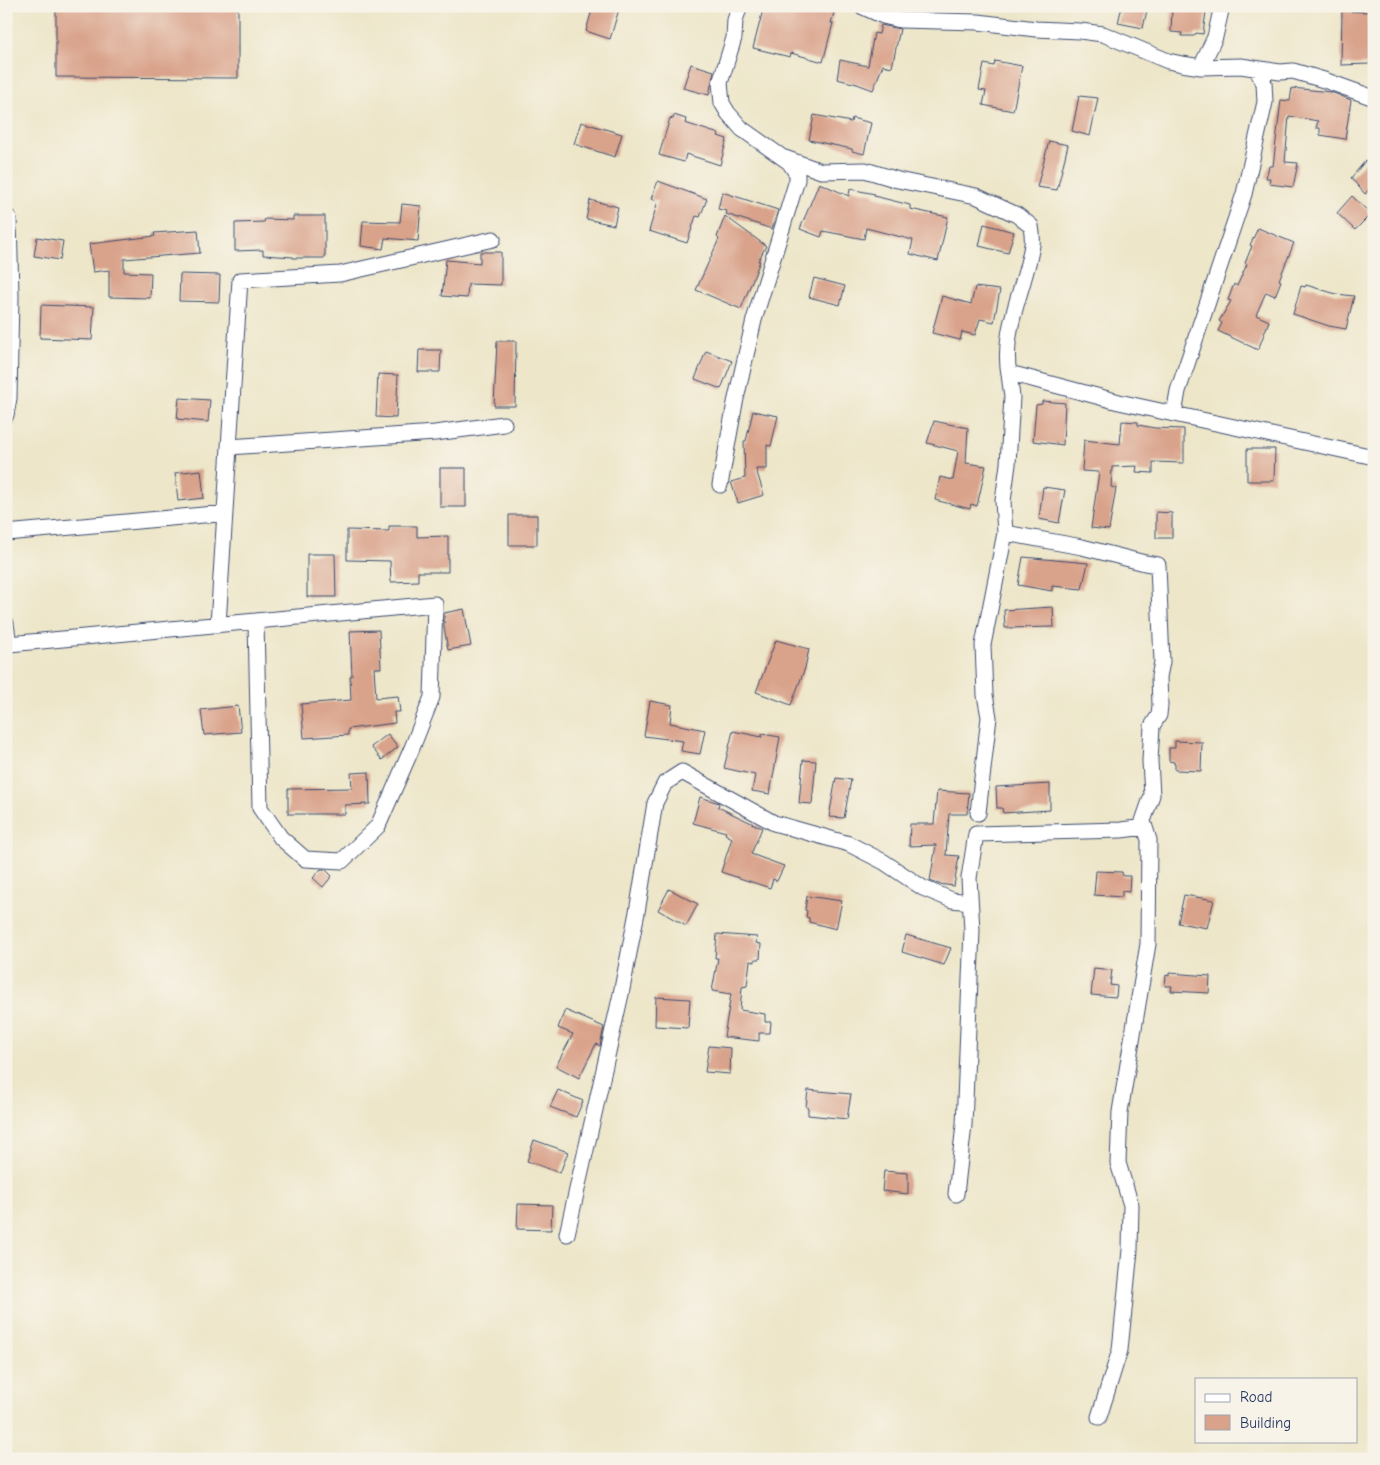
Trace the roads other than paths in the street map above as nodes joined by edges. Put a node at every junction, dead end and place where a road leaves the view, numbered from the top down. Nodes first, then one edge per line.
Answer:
1 (740, 6) edge
2 (861, 6) edge
3 (1222, 6) edge
4 (1201, 66) junction
5 (1256, 69) junction
6 (1371, 93) edge
7 (780, 157) junction
8 (9, 218) dead end
9 (493, 239) dead end
10 (1009, 374) junction
11 (1174, 414) junction
12 (6, 415) edge
13 (504, 424) dead end
14 (229, 447) junction
15 (1374, 457) edge
16 (720, 485) dead end
17 (225, 513) junction
18 (6, 533) edge
19 (1004, 533) junction
20 (256, 621) junction
21 (6, 624) edge
22 (218, 625) junction
23 (7, 644) edge
24 (978, 813) dead end
25 (1145, 827) junction
26 (970, 902) junction
27 (956, 1194) dead end
28 (567, 1234) dead end
29 (1099, 1417) dead end

1 - 7 street
2 - 4 street
3 - 4 street
4 - 5 street
5 - 6 street
5 - 11 street
7 - 10 street
7 - 16 street
8 - 12 street
9 - 14 street
10 - 11 street
10 - 19 street
11 - 15 street
13 - 14 street
14 - 17 street
17 - 18 street
17 - 22 street
19 - 24 street
19 - 25 street
20 - 20 street
20 - 22 street
21 - 23 street
22 - 23 street
25 - 26 street
25 - 29 street
26 - 27 street
26 - 28 street

